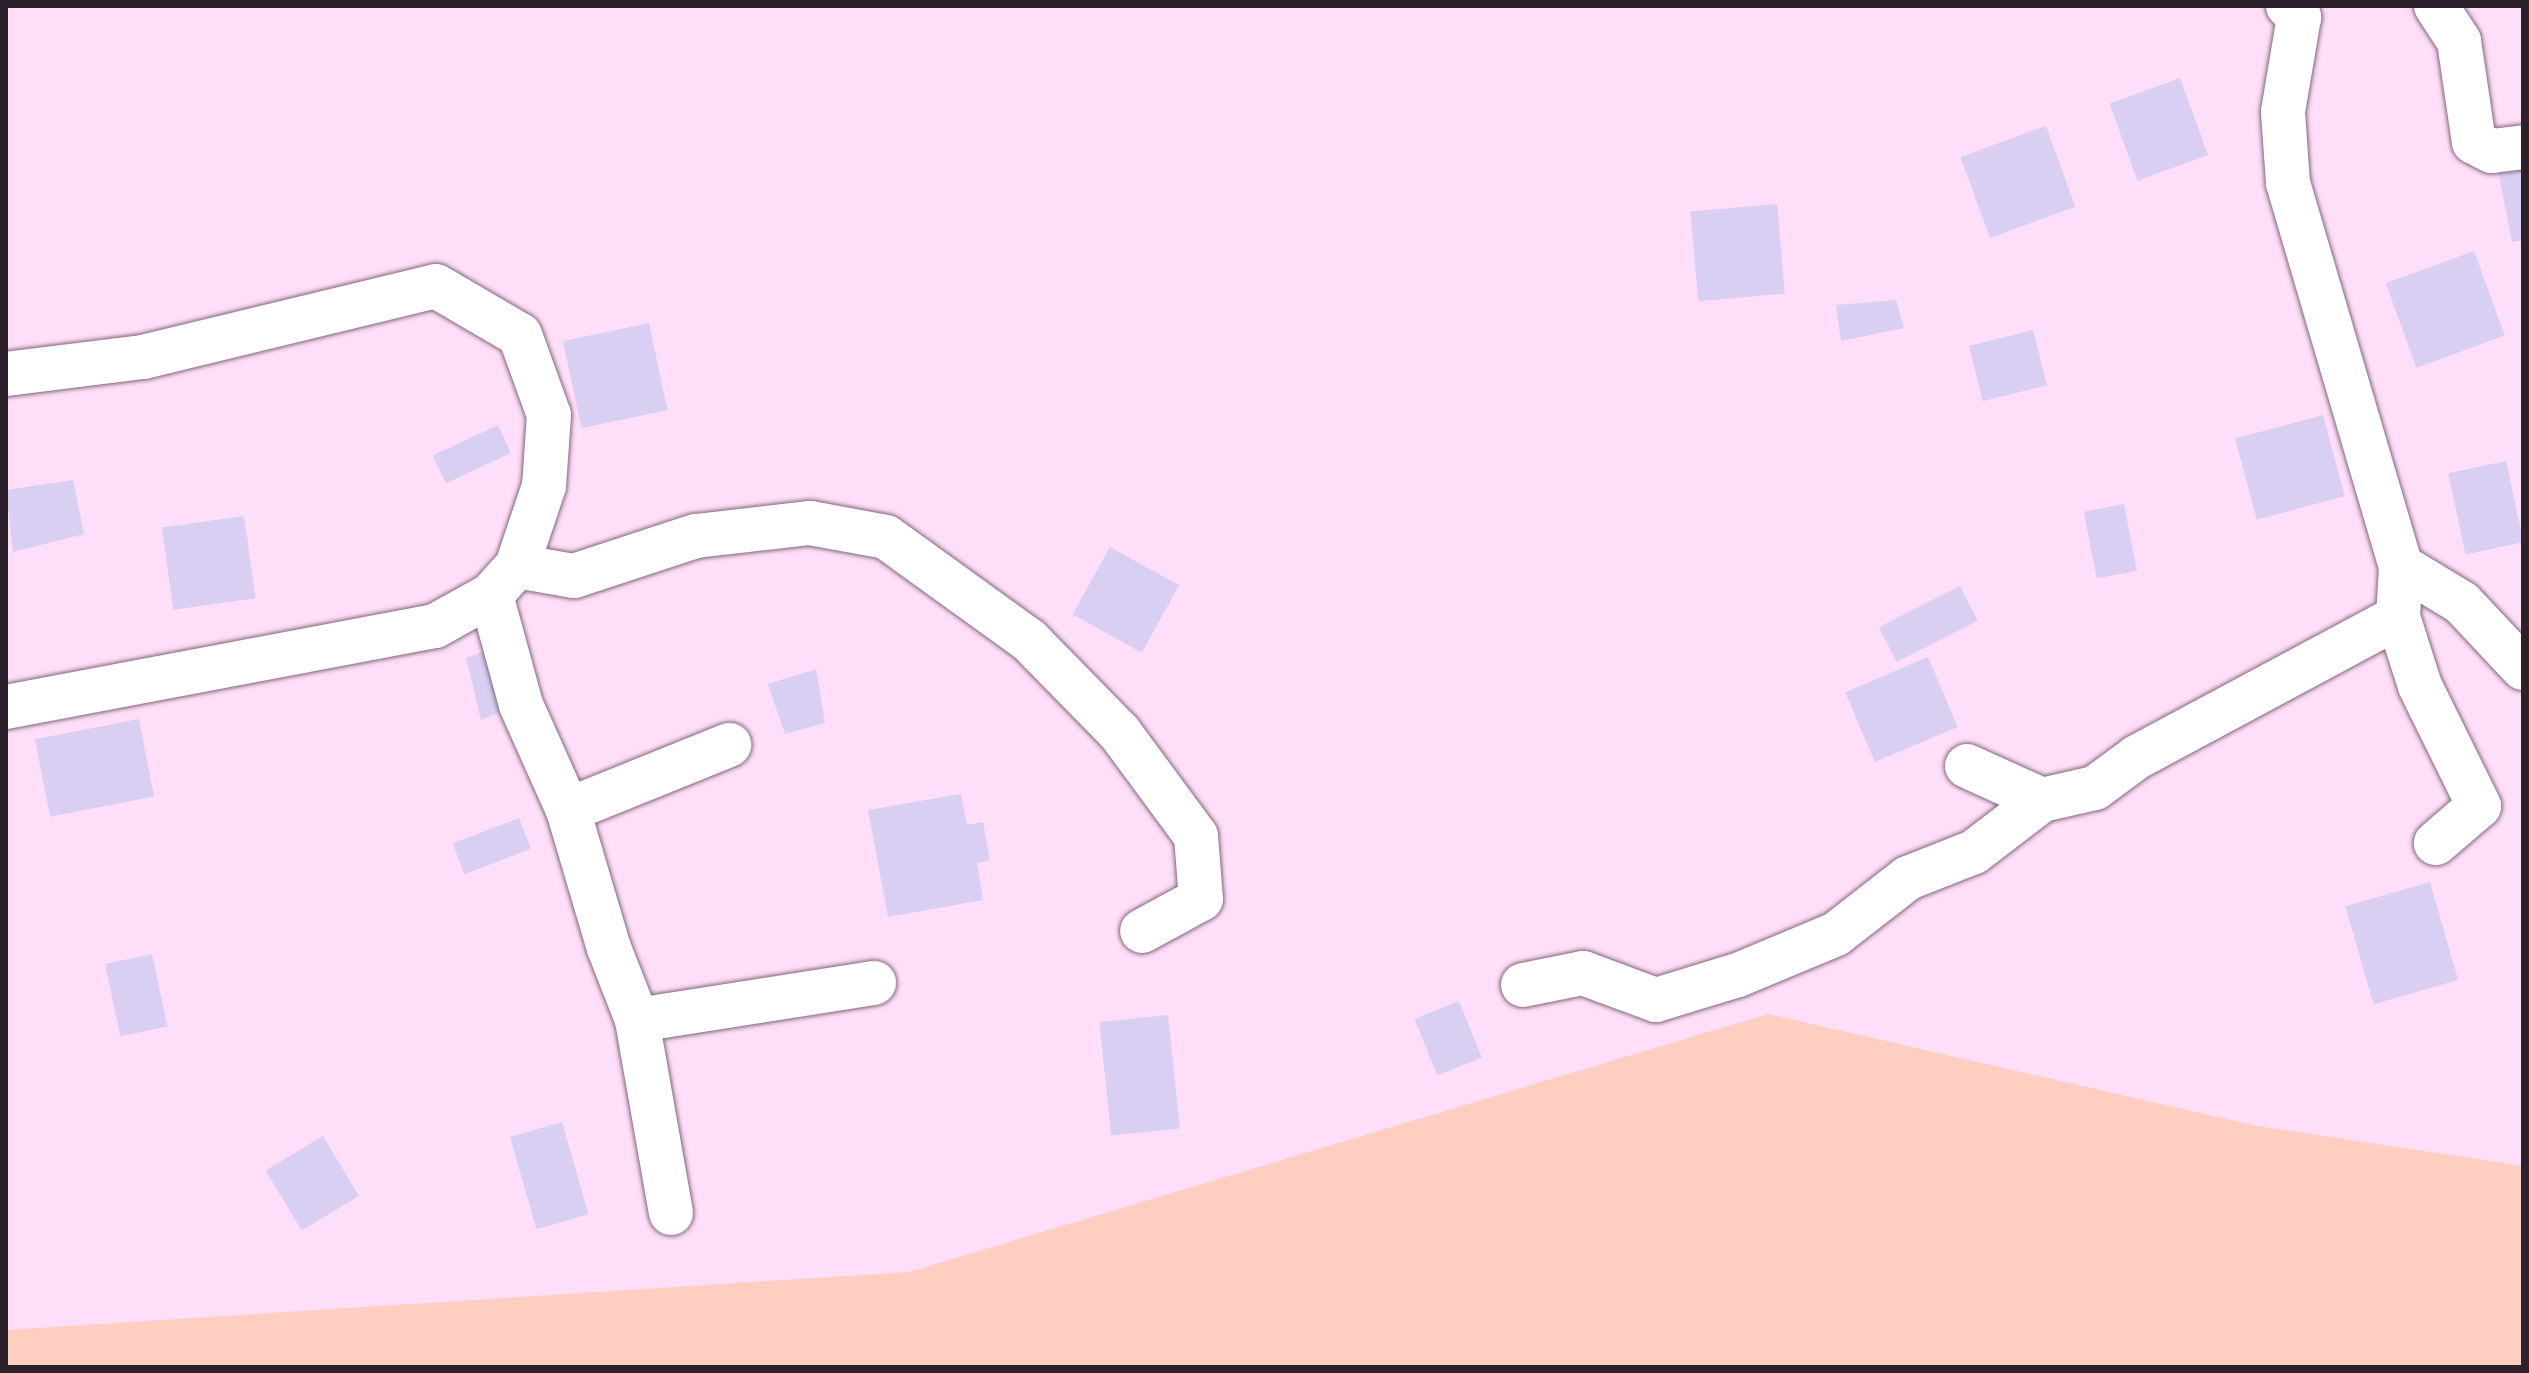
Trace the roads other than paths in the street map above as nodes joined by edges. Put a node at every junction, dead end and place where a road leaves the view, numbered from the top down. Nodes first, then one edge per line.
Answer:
1 (2436, 6) edge
2 (2298, 10) edge
3 (2523, 147) edge
4 (6, 374) edge
5 (2401, 566) junction
6 (504, 580) junction
7 (2398, 617) junction
8 (2523, 668) edge
9 (6, 707) edge
10 (729, 745) dead end
11 (1967, 766) dead end
12 (2042, 800) junction
13 (568, 810) junction
14 (2436, 843) dead end
15 (1142, 931) dead end
16 (874, 983) dead end
17 (1523, 985) dead end
18 (637, 1020) junction
19 (671, 1213) dead end

1 - 3 street
2 - 5 street
4 - 6 street
5 - 7 street
5 - 8 street
6 - 9 street
6 - 13 street
6 - 15 street
7 - 12 street
7 - 14 street
10 - 13 street
11 - 12 street
12 - 17 street
13 - 18 street
16 - 18 street
18 - 19 street

